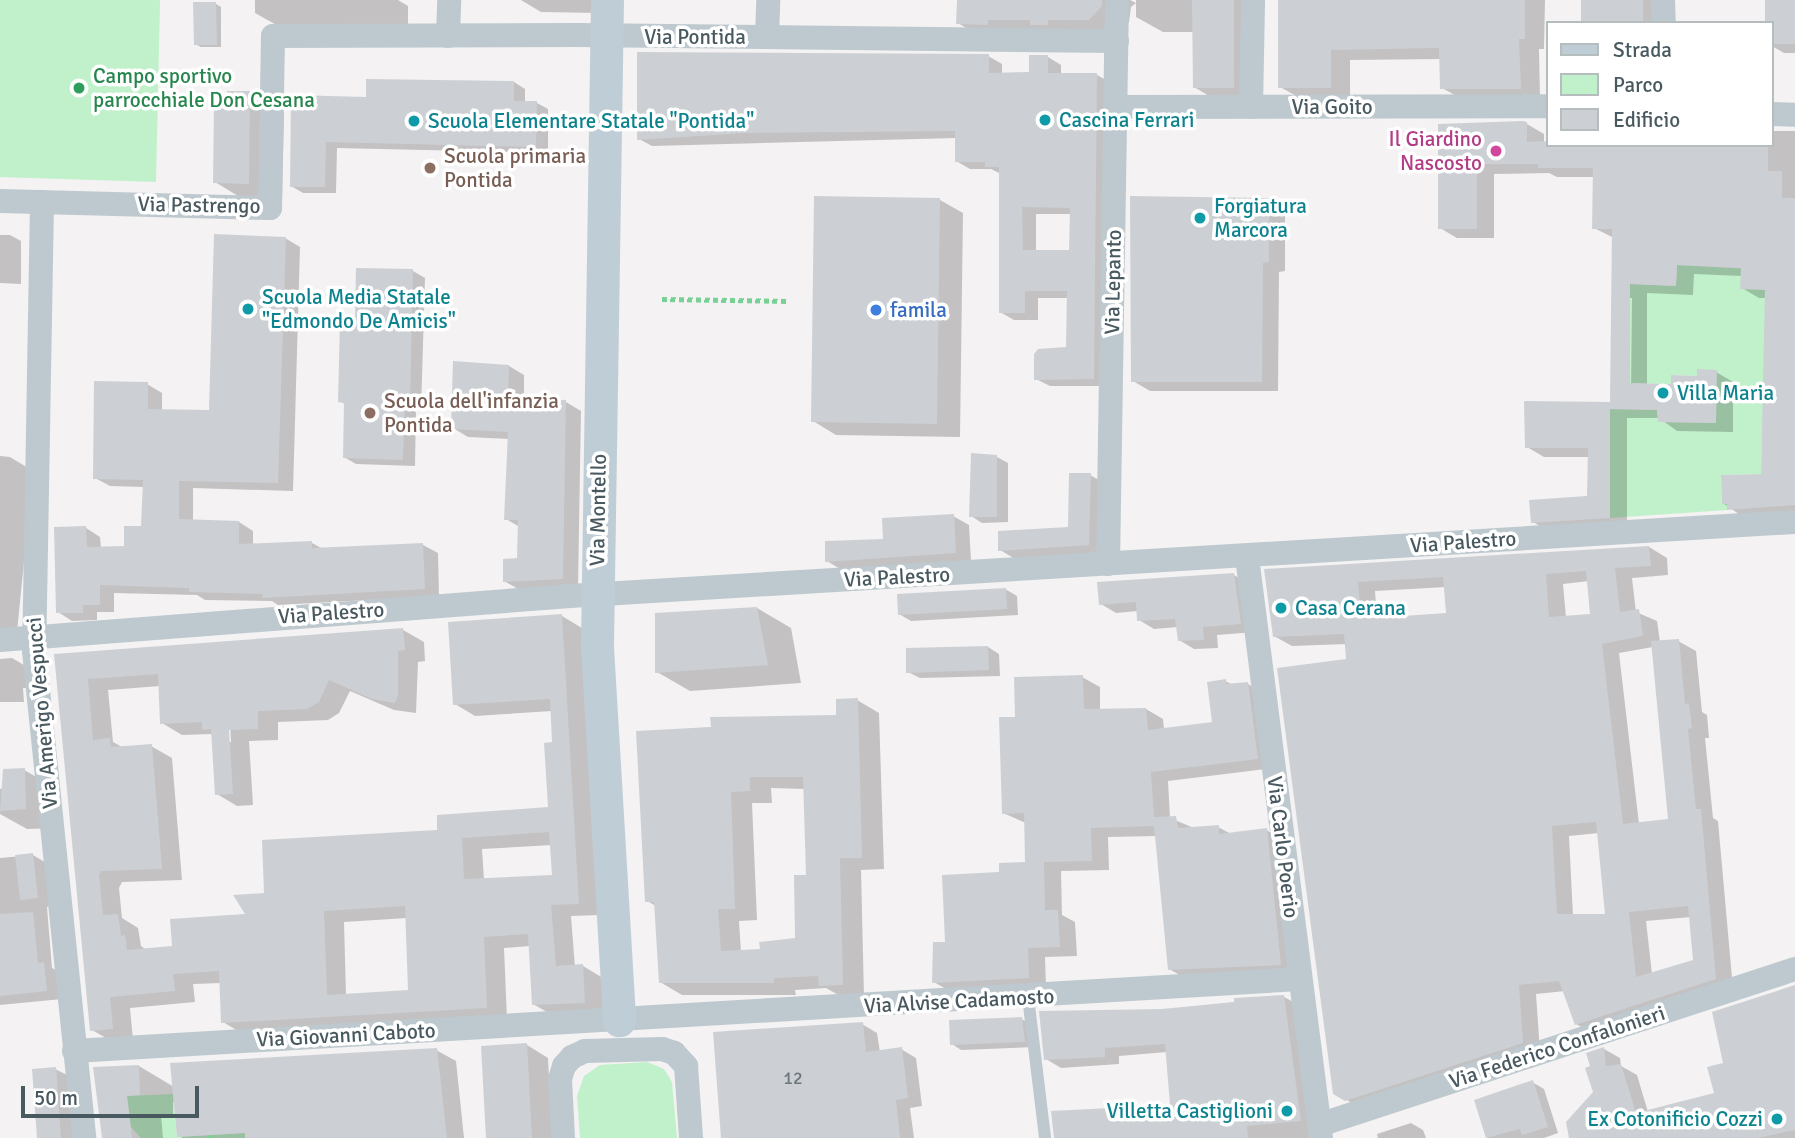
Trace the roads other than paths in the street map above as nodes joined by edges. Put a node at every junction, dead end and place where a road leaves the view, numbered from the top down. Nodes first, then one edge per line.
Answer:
1 (449, 0) edge
2 (607, 0) edge
3 (768, 0) edge
4 (1117, 0) edge
5 (1253, 0) edge
6 (1663, 0) edge
7 (1664, 21) edge
8 (273, 36) joint
9 (448, 36) junction
10 (606, 36) junction
11 (767, 37) junction
12 (1117, 41) junction
13 (1546, 106) edge
14 (1116, 107) junction
15 (1251, 107) junction
16 (1774, 114) edge
17 (1795, 115) edge
18 (0, 201) edge
19 (41, 202) junction
20 (1795, 522) edge
21 (1247, 556) junction
22 (1108, 564) junction
23 (597, 595) junction
24 (34, 637) junction
25 (0, 640) edge
26 (1795, 968) edge
27 (1300, 979) junction
28 (1028, 997) junction
29 (619, 1020) junction
30 (662, 1049) junction
31 (74, 1051) junction
32 (585, 1051) junction
33 (1320, 1131) edge
34 (84, 1138) edge
35 (563, 1138) edge
36 (691, 1138) edge
37 (1045, 1138) edge

1 - 9 street
2 - 10 street, Via Montello
3 - 11 street
4 - 12 street, Via Lepanto
5 - 15 street
6 - 7 street
8 - 9 street, Via Pontida
8 - 19 street, Via Pastrengo
9 - 10 street, Via Pontida
10 - 11 street, Via Pontida
10 - 23 street, Via Montello
11 - 12 street, Via Pontida
12 - 14 street, Via Lepanto
13 - 15 street, Via Goito
14 - 15 street, Via Goito
14 - 22 street, Via Lepanto
16 - 17 street
18 - 19 street, Via Pastrengo
19 - 24 street, Via Amerigo Vespucci
20 - 21 street, Via Palestro
21 - 22 street, Via Palestro
21 - 27 street, Via Carlo Poerio
22 - 23 street, Via Palestro
23 - 24 street, Via Palestro
23 - 29 street, Via Montello
24 - 25 street, Via Palestro
24 - 31 street, Via Amerigo Vespucci
26 - 33 street, Via Federico Confalonieri
27 - 28 street, Via Alvise Cadamosto
27 - 33 street, Via Carlo Poerio
28 - 29 street, Via Alvise Cadamosto
28 - 37 lane
29 - 30 street
29 - 31 street, Via Giovanni Caboto
29 - 32 street
30 - 32 street
30 - 36 street
31 - 34 street, Via Amerigo Vespucci
32 - 35 street

